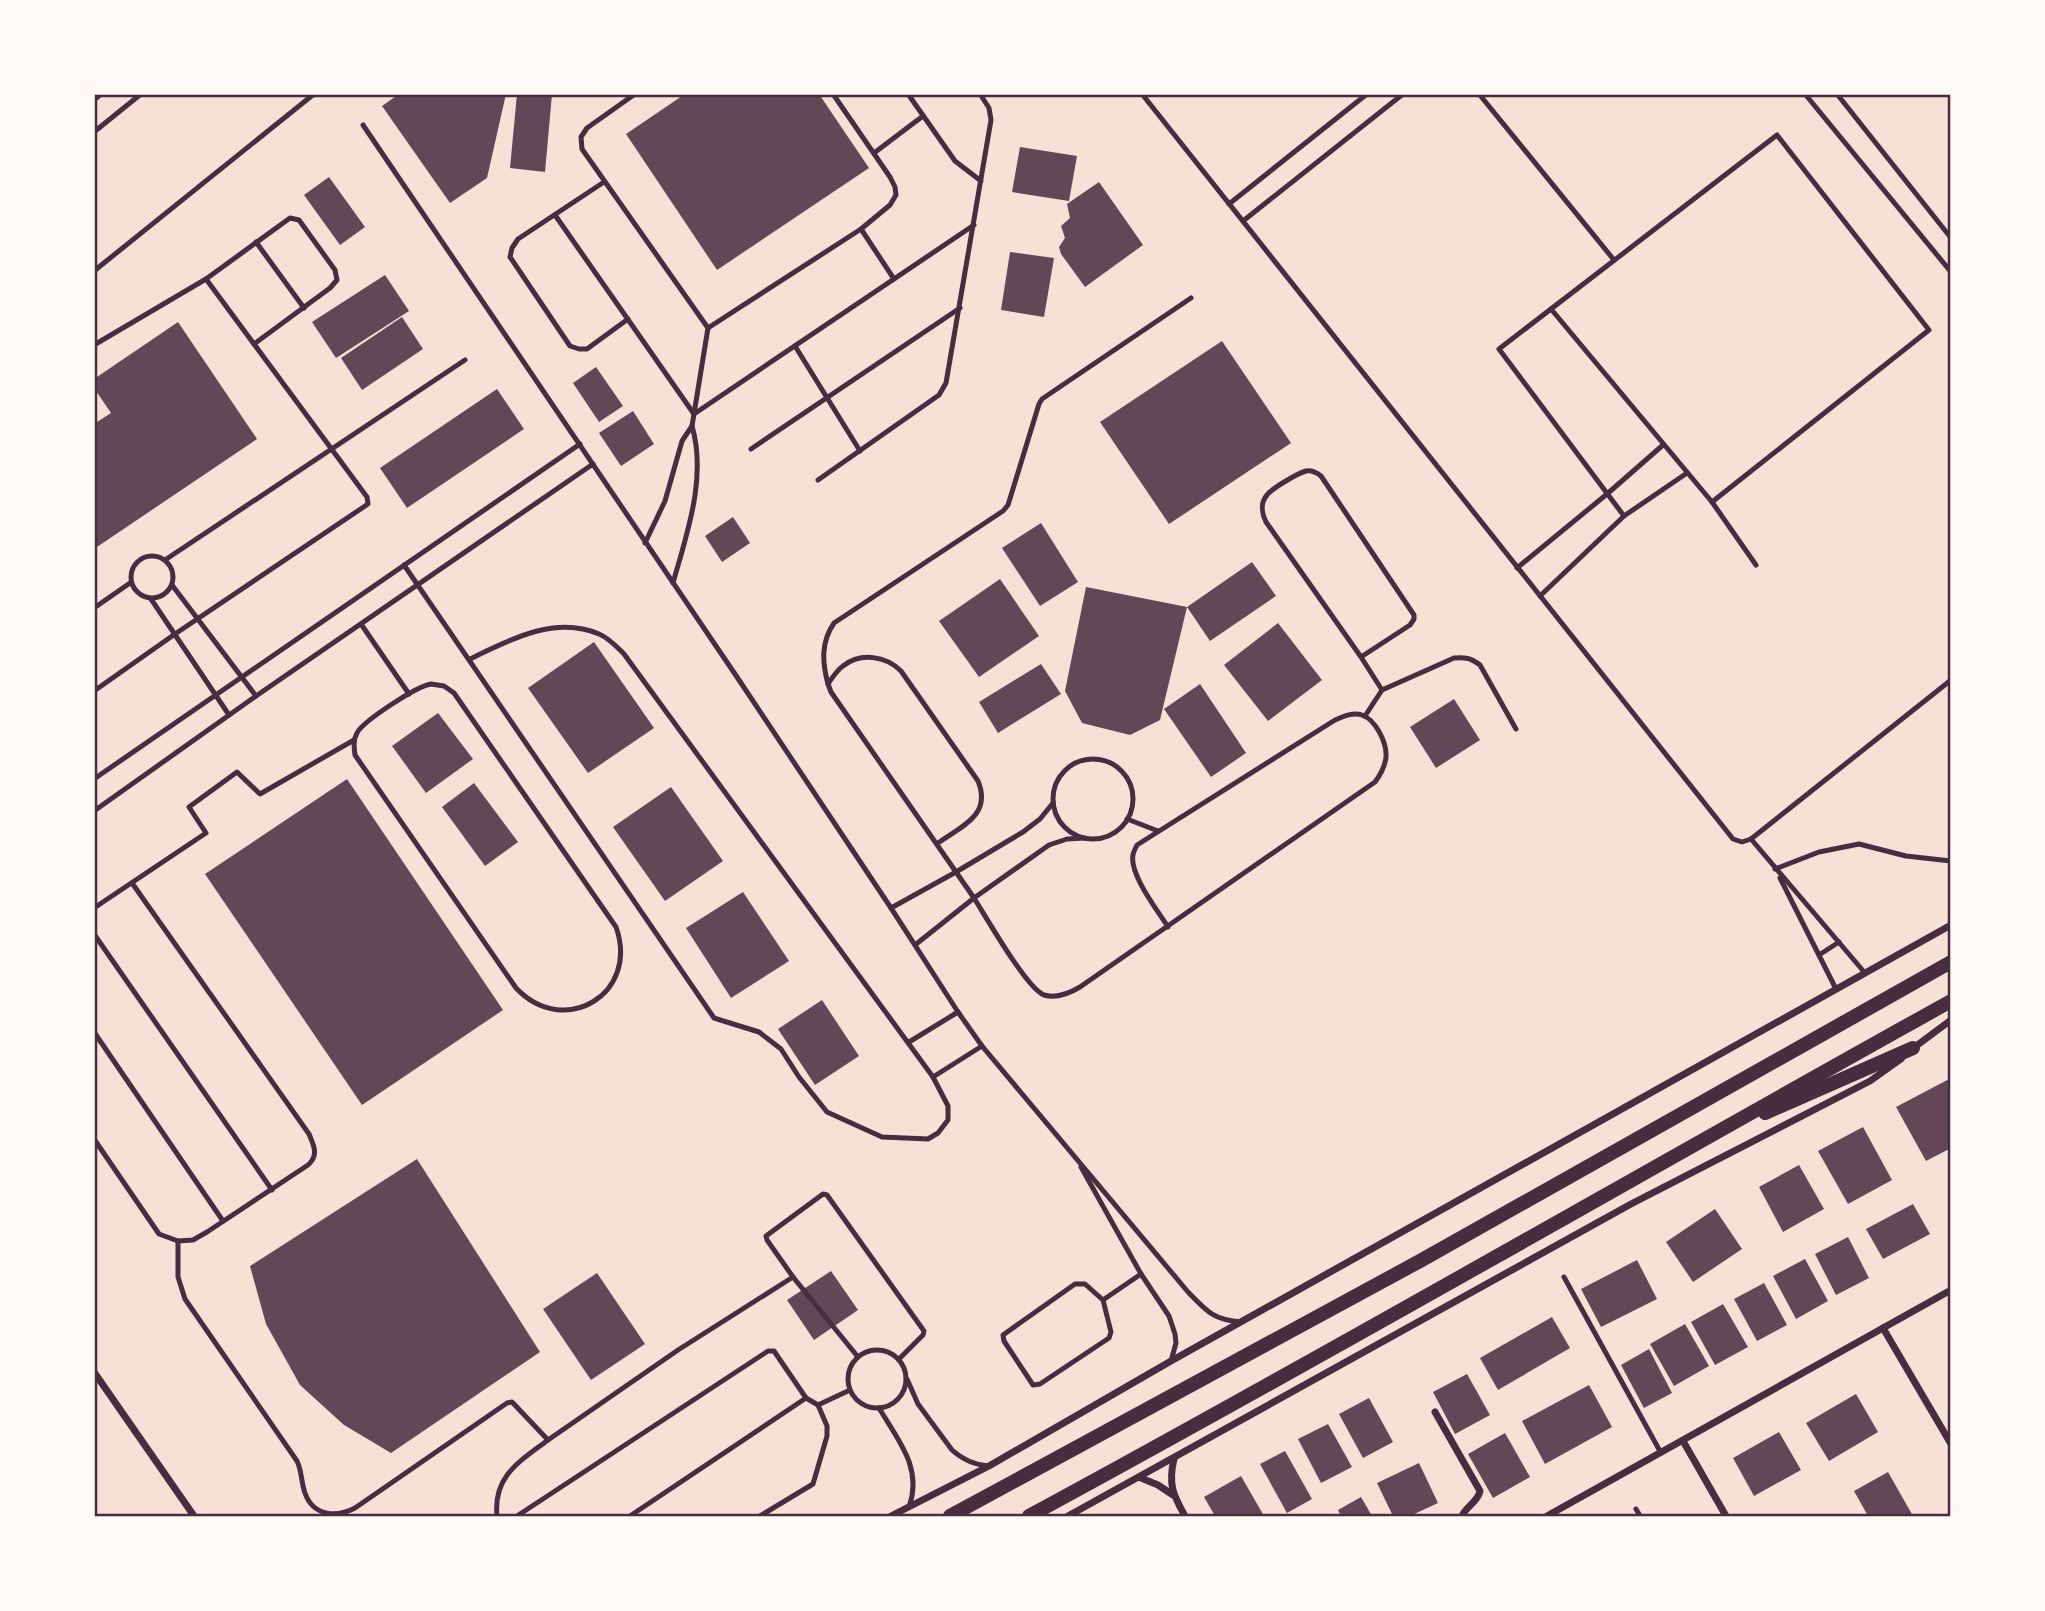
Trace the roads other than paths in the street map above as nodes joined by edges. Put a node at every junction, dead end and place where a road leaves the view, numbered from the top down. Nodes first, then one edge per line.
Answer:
1 (101, 94) edge
2 (141, 94) edge
3 (314, 94) edge
4 (617, 94) edge
5 (635, 94) edge
6 (833, 94) edge
7 (908, 94) edge
8 (980, 94) edge
9 (1142, 94) edge
10 (1367, 94) edge
11 (1404, 94) edge
12 (1479, 94) edge
13 (1805, 94) edge
14 (1837, 94) edge
15 (94, 100) edge
16 (623, 103) junction
17 (923, 116) junction
18 (363, 125) dead end
19 (94, 132) edge
20 (874, 153) junction
21 (981, 181) junction
22 (604, 182) junction
23 (1229, 204) junction
24 (555, 215) junction
25 (1243, 221) junction
26 (974, 225) junction
27 (861, 229) junction
28 (1951, 238) edge
29 (256, 242) junction
30 (1614, 260) junction
31 (94, 271) edge
32 (1951, 272) edge
33 (206, 279) junction
34 (894, 279) junction
35 (1191, 298) dead end
36 (304, 308) junction
37 (960, 308) junction
38 (1551, 309) junction
39 (628, 319) junction
40 (708, 328) junction
41 (254, 344) junction
42 (94, 345) edge
43 (795, 346) junction
44 (465, 360) dead end
45 (827, 397) junction
46 (694, 414) junction
47 (692, 426) junction
48 (580, 444) junction
49 (1663, 445) junction
50 (331, 449) junction
51 (751, 449) dead end
52 (860, 451) junction
53 (593, 464) junction
54 (1687, 473) junction
55 (818, 480) dead end
56 (1607, 494) junction
57 (1712, 502) junction
58 (1624, 516) junction
59 (645, 543) junction
60 (165, 560) junction
61 (404, 565) junction
62 (1756, 565) dead end
63 (1517, 568) junction
64 (130, 583) junction
65 (673, 583) junction
66 (418, 584) junction
67 (172, 585) junction
68 (1540, 596) junction
69 (150, 599) junction
70 (94, 608) edge
71 (198, 619) junction
72 (361, 624) junction
73 (175, 634) junction
74 (1361, 657) junction
75 (470, 659) junction
76 (240, 677) junction
77 (1951, 680) edge
78 (828, 684) junction
79 (1382, 690) junction
80 (94, 691) edge
81 (409, 694) junction
82 (215, 695) junction
83 (256, 696) junction
84 (229, 715) junction
85 (1366, 716) junction
86 (1516, 729) dead end
87 (354, 740) junction
88 (94, 779) edge
89 (1053, 803) junction
90 (94, 811) edge
91 (1128, 819) junction
92 (1158, 831) junction
93 (1085, 838) junction
94 (1751, 839) junction
95 (938, 843) junction
96 (1951, 861) edge
97 (1776, 869) junction
98 (956, 872) junction
99 (132, 883) junction
100 (94, 898) edge
101 (974, 898) junction
102 (97, 907) edge
103 (891, 908) junction
104 (1951, 925) edge
105 (1168, 927) junction
106 (94, 934) edge
107 (1839, 942) junction
108 (915, 945) junction
109 (1819, 955) junction
110 (1951, 962) edge
111 (1865, 973) junction
112 (1836, 989) junction
113 (1951, 1001) edge
114 (958, 1012) junction
115 (1950, 1020) edge
116 (94, 1032) edge
117 (909, 1042) junction
118 (982, 1046) junction
119 (1913, 1048) junction
120 (933, 1077) junction
121 (94, 1139) edge
122 (1690, 1146) junction
123 (1072, 1152) junction
124 (272, 1191) junction
125 (223, 1221) junction
126 (178, 1241) junction
127 (1142, 1274) junction
128 (793, 1277) junction
129 (1564, 1277) dead end
130 (1951, 1290) edge
131 (1103, 1300) junction
132 (1242, 1322) junction
133 (1883, 1328) junction
134 (858, 1357) junction
135 (899, 1359) junction
136 (1171, 1361) junction
137 (94, 1372) edge
138 (907, 1379) junction
139 (850, 1390) junction
140 (806, 1398) junction
141 (818, 1405) junction
142 (879, 1408) junction
143 (1435, 1412) dead end
144 (548, 1440) junction
145 (1683, 1441) junction
146 (1951, 1444) edge
147 (1661, 1453) junction
148 (1174, 1459) junction
149 (989, 1466) junction
150 (1141, 1478) junction
151 (1173, 1495) junction
152 (909, 1507) junction
153 (1636, 1509) dead end
154 (194, 1517) edge
155 (497, 1517) edge
156 (517, 1517) edge
157 (630, 1517) edge
158 (760, 1517) edge
159 (891, 1517) edge
160 (950, 1517) edge
161 (1029, 1517) edge
162 (1068, 1517) edge
163 (1185, 1517) edge
164 (1462, 1517) edge
165 (1547, 1517) edge
166 (1640, 1517) edge
167 (1726, 1517) edge

1 - 15 lane
2 - 19 lane
3 - 31 lane
4 - 16 lane
5 - 16 lane
6 - 20 lane
7 - 17 lane
8 - 21 lane
9 - 23 lane
10 - 23 lane
11 - 25 lane
12 - 30 lane
13 - 32 lane
14 - 28 lane
16 - 22 lane
17 - 20 lane
17 - 21 lane
18 - 48 lane
20 - 27 lane
21 - 26 lane
22 - 24 lane
22 - 40 lane
23 - 25 lane
24 - 39 lane
24 - 39 lane
25 - 63 lane
26 - 34 lane
26 - 37 lane
27 - 34 lane
27 - 40 lane
29 - 33 lane
29 - 36 lane
29 - 36 lane
30 - 38 lane
30 - 57 lane
33 - 41 lane
33 - 42 lane
34 - 43 lane
35 - 78 lane
36 - 41 lane
37 - 45 lane
37 - 52 lane
38 - 49 lane
38 - 56 lane
39 - 46 lane
40 - 46 lane
41 - 50 lane
43 - 45 lane
43 - 46 lane
44 - 50 lane
45 - 51 lane
45 - 52 lane
46 - 47 lane
47 - 59 lane
47 - 65 lane
48 - 53 lane
48 - 61 lane
49 - 54 lane
49 - 56 lane
50 - 60 lane
50 - 71 lane
52 - 55 lane
53 - 59 lane
53 - 66 lane
54 - 57 lane
54 - 58 lane
56 - 58 lane
56 - 63 lane
57 - 62 lane
58 - 68 lane
59 - 65 lane
60 - 64 lane
60 - 67 lane
61 - 66 lane
61 - 76 lane
63 - 68 lane
64 - 69 lane
64 - 70 lane
65 - 103 lane
66 - 72 lane
66 - 75 lane
67 - 69 lane
67 - 71 lane
68 - 94 lane
69 - 73 lane
71 - 73 lane
71 - 76 lane
72 - 81 lane
72 - 83 lane
73 - 80 lane
73 - 82 lane
74 - 74 lane
74 - 79 lane
75 - 117 lane
75 - 120 lane
76 - 82 lane
76 - 83 lane
77 - 94 lane
78 - 95 lane
78 - 95 lane
79 - 85 lane
79 - 86 lane
81 - 87 lane
81 - 87 lane
82 - 84 lane
82 - 88 lane
83 - 84 lane
84 - 90 lane
85 - 92 lane
85 - 105 lane
87 - 99 lane
89 - 91 lane
89 - 93 lane
89 - 98 lane
91 - 92 lane
91 - 93 lane
92 - 105 lane
93 - 101 lane
94 - 97 lane
95 - 98 lane
96 - 97 lane
97 - 107 lane
97 - 109 lane
98 - 101 lane
98 - 103 lane
99 - 102 lane
99 - 124 lane
100 - 102 lane
101 - 105 lane
101 - 108 lane
103 - 108 lane
104 - 111 street
106 - 124 lane
107 - 109 lane
107 - 111 lane
108 - 114 lane
109 - 112 lane
110 - 160 main road
111 - 112 street
112 - 132 street
113 - 122 main road
114 - 117 lane
114 - 118 lane
115 - 119 street
116 - 125 lane
117 - 120 lane
118 - 120 lane
118 - 123 lane
119 - 122 main road
119 - 148 street
121 - 126 lane
122 - 161 main road
123 - 127 lane
123 - 132 lane
124 - 125 lane
125 - 126 lane
126 - 144 lane
127 - 131 lane
127 - 136 lane
128 - 134 lane
128 - 135 lane
128 - 144 lane
129 - 147 lane
130 - 133 street
131 - 131 lane
132 - 136 street
133 - 145 street
133 - 146 street
134 - 135 lane
134 - 139 lane
135 - 138 lane
136 - 149 street
137 - 154 street
138 - 142 lane
138 - 149 lane
139 - 141 lane
139 - 142 lane
140 - 141 lane
140 - 156 lane
140 - 157 lane
141 - 158 lane
142 - 152 lane
143 - 164 street
144 - 155 lane
145 - 147 street
145 - 167 street
147 - 165 street
148 - 150 street
148 - 151 street
149 - 152 street
150 - 151 street
150 - 162 street
151 - 163 street
152 - 159 street
153 - 166 lane

